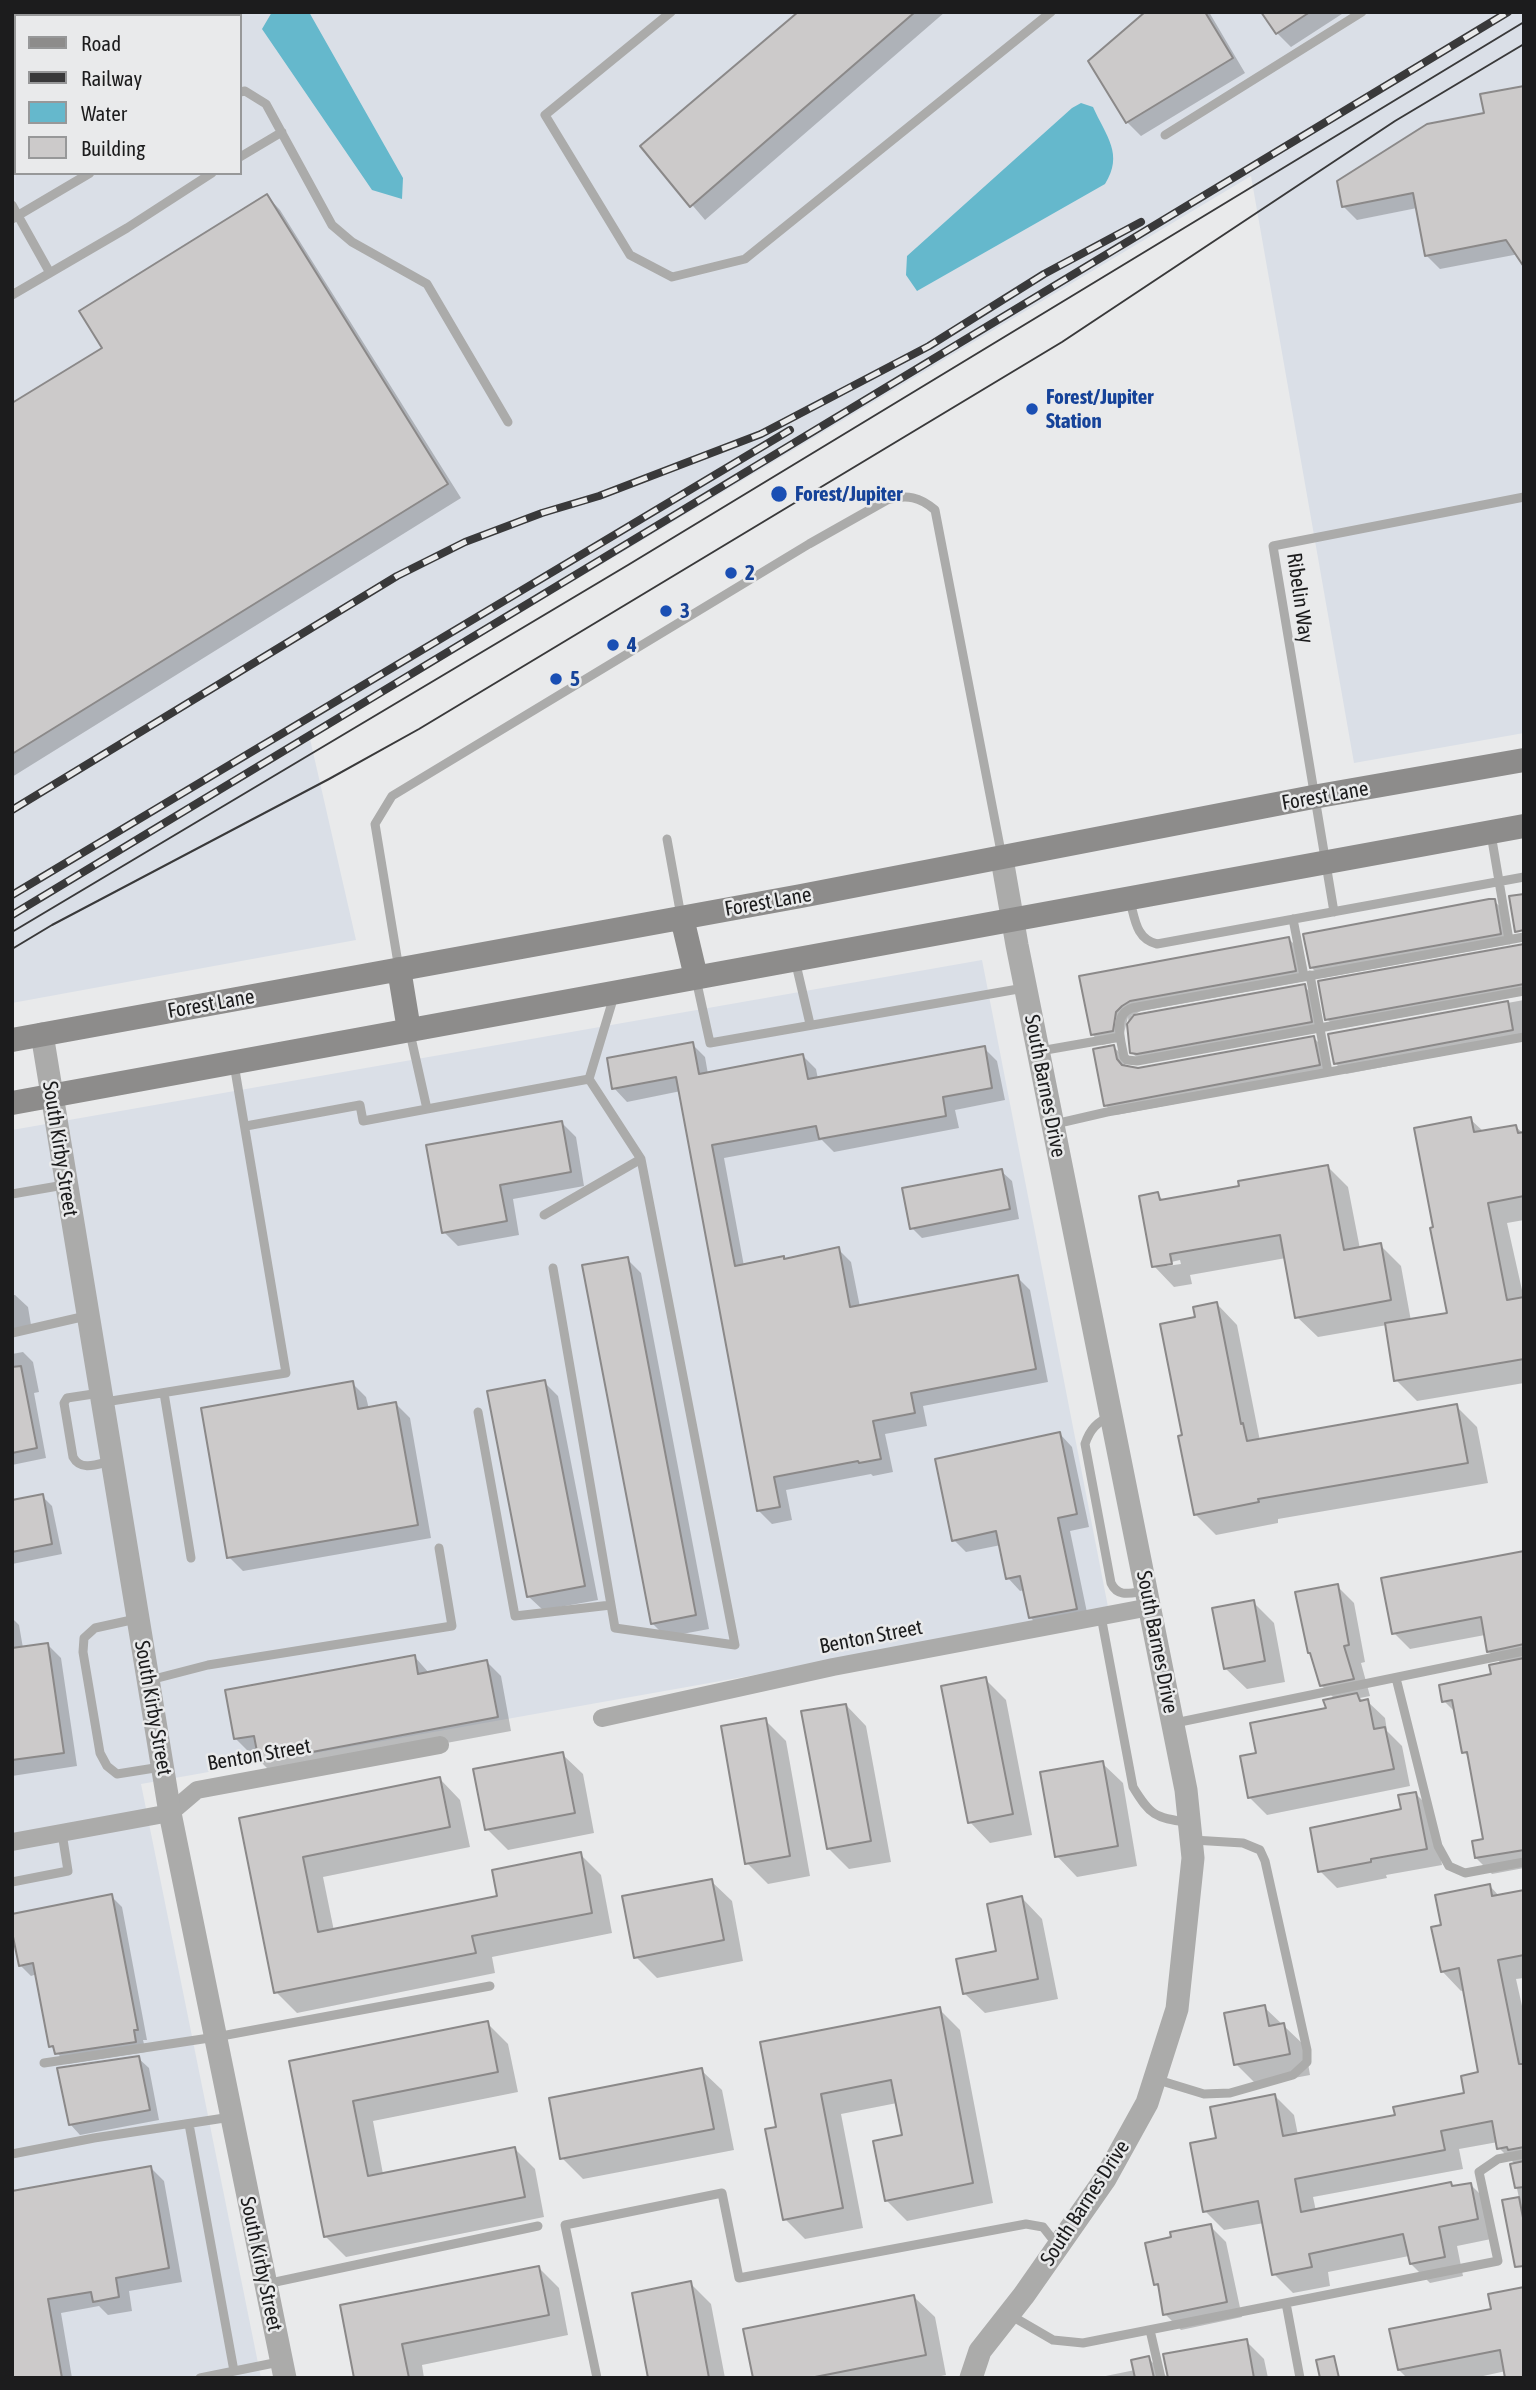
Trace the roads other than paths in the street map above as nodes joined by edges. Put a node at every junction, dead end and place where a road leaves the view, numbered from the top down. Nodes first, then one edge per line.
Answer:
1 (671, 12) edge
2 (1051, 12) edge
3 (1362, 12) edge
4 (242, 92) edge
5 (282, 132) junction
6 (1165, 135) dead end
7 (242, 156) edge
8 (87, 175) edge
9 (209, 175) edge
10 (12, 205) edge
11 (15, 218) edge
12 (50, 273) junction
13 (12, 295) edge
14 (508, 422) dead end
15 (1524, 497) edge
16 (1524, 760) edge
17 (1313, 797) junction
18 (1524, 826) edge
19 (1490, 832) junction
20 (667, 839) dead end
21 (1002, 859) junction
22 (1325, 864) junction
23 (1524, 877) edge
24 (1500, 882) junction
25 (1130, 899) junction
26 (1334, 912) junction
27 (682, 918) junction
28 (1293, 919) junction
29 (1012, 920) junction
30 (1524, 937) edge
31 (1509, 940) junction
32 (795, 958) junction
33 (399, 970) junction
34 (1307, 976) junction
35 (696, 977) junction
36 (1025, 988) junction
37 (615, 991) junction
38 (1524, 991) edge
39 (810, 1024) junction
40 (1319, 1028) junction
41 (409, 1030) junction
42 (42, 1034) junction
43 (1120, 1037) junction
44 (1524, 1037) edge
45 (12, 1040) edge
46 (1038, 1051) junction
47 (234, 1062) junction
48 (1328, 1072) junction
49 (589, 1079) junction
50 (52, 1096) junction
51 (12, 1103) edge
52 (427, 1109) junction
53 (1053, 1124) junction
54 (246, 1126) junction
55 (641, 1159) junction
56 (66, 1185) junction
57 (12, 1194) edge
58 (544, 1215) dead end
59 (553, 1268) dead end
60 (87, 1315) junction
61 (12, 1333) edge
62 (164, 1393) junction
63 (101, 1398) junction
64 (478, 1412) dead end
65 (1111, 1416) junction
66 (111, 1461) junction
67 (439, 1548) dead end
68 (191, 1558) dead end
69 (1148, 1599) junction
70 (611, 1605) junction
71 (1101, 1616) junction
72 (138, 1619) junction
73 (1524, 1651) edge
74 (1396, 1678) junction
75 (148, 1681) junction
76 (602, 1718) dead end
77 (1173, 1723) junction
78 (440, 1745) dead end
79 (163, 1766) junction
80 (170, 1813) junction
81 (1191, 1831) junction
82 (62, 1833) junction
83 (12, 1842) edge
84 (1524, 1862) edge
85 (12, 1882) edge
86 (489, 1986) dead end
87 (216, 2037) junction
88 (44, 2063) dead end
89 (1154, 2079) junction
90 (231, 2117) junction
91 (189, 2124) junction
92 (12, 2154) edge
93 (1524, 2154) edge
94 (538, 2226) dead end
95 (1058, 2246) junction
96 (265, 2284) junction
97 (1286, 2303) junction
98 (1009, 2314) junction
99 (1150, 2330) junction
100 (283, 2370) edge
101 (234, 2371) junction
102 (200, 2378) edge
103 (597, 2378) edge
104 (971, 2378) edge
105 (1161, 2378) edge
106 (1300, 2378) edge

1 - 2 lane
3 - 6 lane
4 - 5 lane
5 - 7 lane
5 - 14 lane
8 - 11 lane
9 - 12 lane
10 - 11 lane
11 - 12 lane
12 - 13 lane
15 - 17 lane, Ribelin Way
16 - 17 main road, Forest Lane
17 - 21 main road, Forest Lane
17 - 22 lane, Ribelin Way
18 - 19 main road
19 - 22 main road
19 - 24 lane
20 - 27 lane
21 - 27 main road, Forest Lane
21 - 29 street, South Barnes Drive
21 - 33 lane
22 - 25 main road
22 - 26 lane, Ribelin Way
23 - 24 lane
24 - 26 lane
24 - 31 lane
25 - 28 lane
25 - 29 main road
26 - 28 lane
27 - 33 main road, Forest Lane
27 - 35 main road
28 - 34 lane
29 - 32 main road
29 - 36 street, South Barnes Drive
30 - 31 lane
31 - 34 lane
32 - 35 main road
32 - 39 lane
33 - 41 main road
33 - 42 main road, Forest Lane
34 - 40 lane
34 - 43 lane
35 - 37 main road
35 - 39 lane
36 - 39 lane
36 - 46 street, South Barnes Drive
37 - 41 main road
37 - 49 lane
38 - 40 lane
40 - 43 lane
40 - 48 lane
41 - 47 main road
41 - 52 lane
42 - 45 main road, Forest Lane
42 - 50 street, South Kirby Street
43 - 46 lane
44 - 48 lane
46 - 53 street, South Barnes Drive
47 - 50 main road
47 - 54 lane
48 - 53 lane
49 - 52 lane
49 - 55 lane
50 - 51 main road
50 - 56 street, South Kirby Street
52 - 54 lane
53 - 65 street, South Barnes Drive
54 - 62 lane
55 - 58 lane
55 - 70 lane
56 - 57 lane
56 - 60 street, South Kirby Street
59 - 70 lane
60 - 61 lane
60 - 63 street, South Kirby Street
62 - 63 lane
62 - 68 lane
63 - 66 street, South Kirby Street
63 - 66 lane
64 - 70 lane
65 - 69 street, South Barnes Drive
65 - 69 lane
66 - 72 street, South Kirby Street
67 - 75 lane
69 - 71 street, Benton Street
69 - 77 street, South Barnes Drive
71 - 76 street, Benton Street
71 - 81 lane
72 - 75 street, South Kirby Street
72 - 79 lane
73 - 74 lane
74 - 77 lane
74 - 84 lane
75 - 79 street, South Kirby Street
77 - 81 street, South Barnes Drive
78 - 80 street, Benton Street
79 - 80 street, South Kirby Street
80 - 82 street, Benton Street
80 - 87 street, South Kirby Street
81 - 89 street, South Barnes Drive
81 - 89 lane
82 - 83 street, Benton Street
82 - 85 lane
86 - 87 lane
87 - 88 lane
87 - 90 street, South Kirby Street
89 - 95 street, South Barnes Drive
90 - 91 lane
90 - 96 street, South Kirby Street
91 - 92 lane
91 - 101 lane
93 - 97 lane
94 - 96 lane
95 - 98 street, South Barnes Drive
95 - 103 lane
96 - 100 street, South Kirby Street
97 - 99 lane
97 - 106 lane
98 - 99 lane
98 - 104 street, South Barnes Drive
99 - 105 lane
100 - 101 lane
101 - 102 lane

